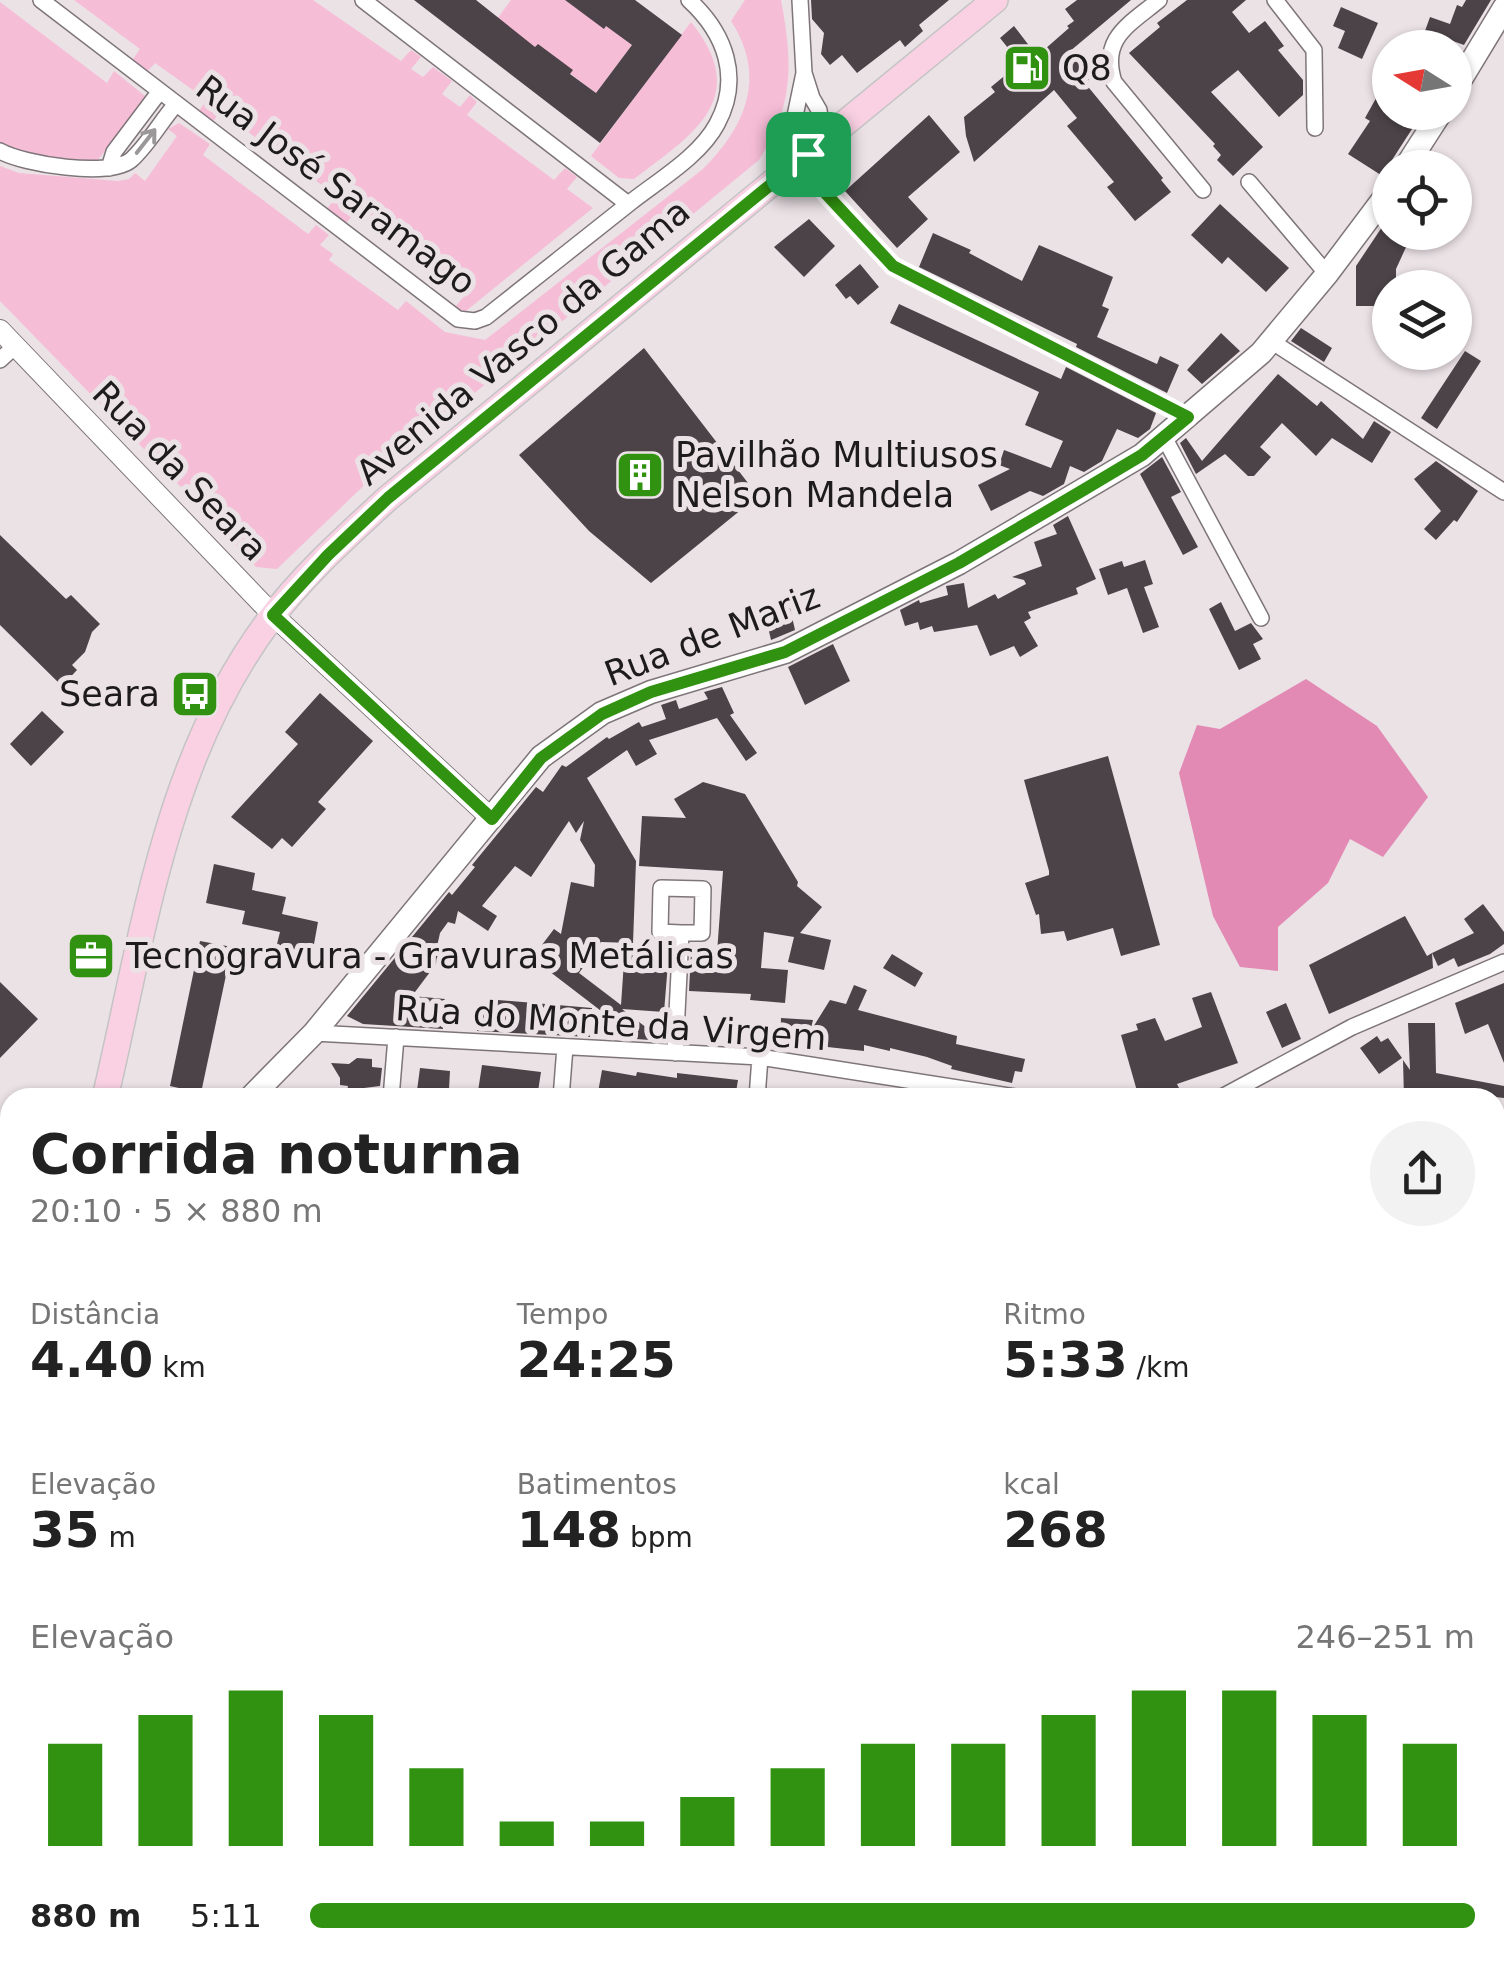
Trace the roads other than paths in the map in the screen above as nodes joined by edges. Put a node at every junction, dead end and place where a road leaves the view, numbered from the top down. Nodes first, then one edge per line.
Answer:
1 (40, 0) edge
2 (363, 0) edge
3 (689, 0) edge
4 (800, 0) edge
5 (995, 0) edge
6 (1158, 0) edge
7 (1275, 0) edge
8 (1504, 8) edge
9 (1472, 61) edge
10 (804, 73) junction
11 (160, 91) junction
12 (176, 104) junction
13 (1315, 128) dead end
14 (0, 151) edge
15 (808, 154) junction
16 (109, 168) junction
17 (1249, 182) dead end
18 (1203, 190) dead end
19 (628, 204) junction
20 (1372, 214) edge
21 (1327, 274) junction
22 (0, 330) edge
23 (1271, 341) junction
24 (8, 353) edge
25 (1188, 417) junction
26 (1164, 437) junction
27 (1504, 492) edge
28 (273, 615) junction
29 (1261, 618) dead end
30 (492, 819) junction
31 (681, 932) dead end
32 (1504, 962) edge
33 (314, 1033) junction
34 (396, 1037) junction
35 (565, 1047) junction
36 (675, 1053) junction
37 (760, 1057) junction
38 (108, 1088) edge
39 (260, 1088) edge
40 (393, 1088) edge
41 (562, 1088) edge
42 (757, 1088) edge
43 (958, 1088) edge
44 (1239, 1088) edge

1 - 11 street, Rua José Saramago
2 - 19 street
3 - 19 street, Rua José Saramago
4 - 10 street
5 - 15 main road, Avenida Vasco da Gama
6 - 18 street
7 - 13 street
8 - 9 main road
10 - 15 street
10 - 15 street
11 - 12 street, Rua José Saramago
11 - 16 street
16 -> 12 street
12 - 19 street, Rua José Saramago
14 - 16 street
15 - 25 street
15 - 28 main road, Avenida Vasco da Gama
17 - 21 street
20 - 21 main road, Rua de Mariz
21 - 23 main road, Rua de Mariz
22 - 24 street, Rua da Seara
23 - 25 main road, Rua de Mariz
23 - 27 street
24 - 28 street, Rua da Seara
25 - 26 main road, Rua de Mariz
26 - 29 street
26 - 30 main road, Rua de Mariz
28 - 30 street, Rua da Seara
28 - 38 main road, Avenida Vasco da Gama
30 - 33 main road, Rua de Mariz
31 - 36 street
32 - 44 street
33 - 34 street, Rua do Monte da Virgem
33 - 39 main road, Rua de Mariz
34 - 35 street, Rua do Monte da Virgem
34 - 40 street
35 - 36 street, Rua do Monte da Virgem
35 - 41 street
36 - 37 street, Rua do Monte da Virgem
37 - 42 street
37 - 43 street, Rua do Monte da Virgem

